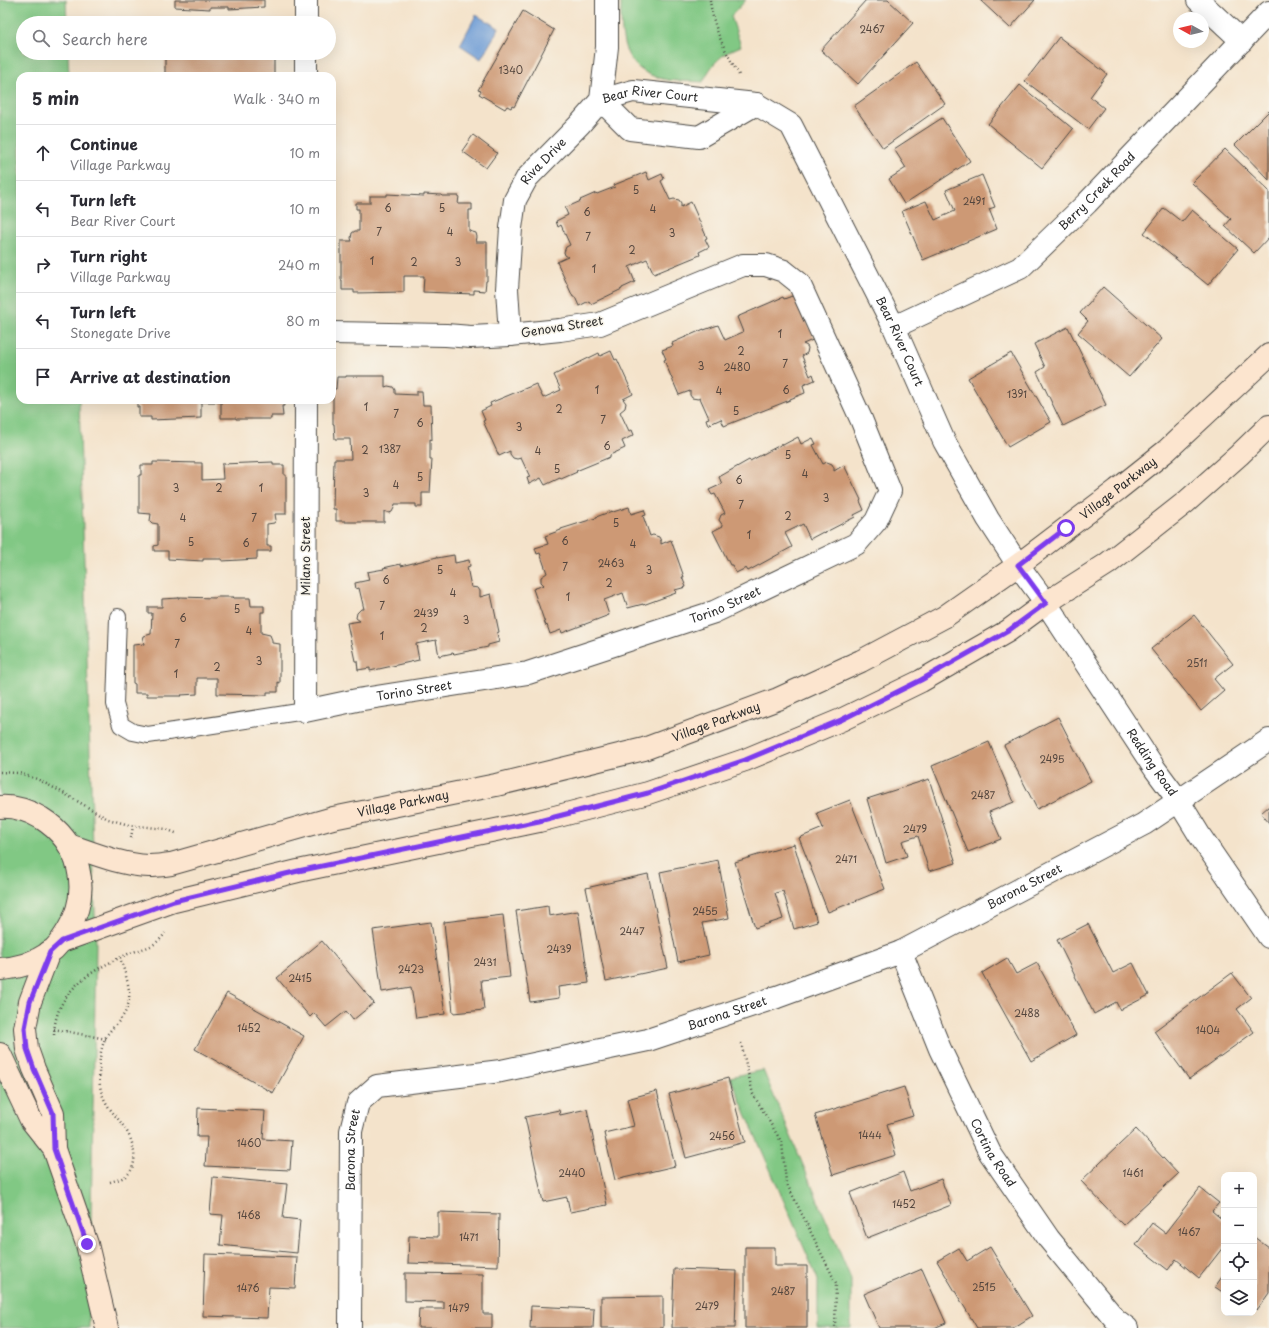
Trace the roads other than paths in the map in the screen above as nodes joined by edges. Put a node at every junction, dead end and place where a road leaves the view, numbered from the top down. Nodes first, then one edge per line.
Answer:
1 (306, 0) edge
2 (607, 0) edge
3 (1198, 0) edge
4 (1269, 12) edge
5 (306, 16) edge
6 (1242, 41) junction
7 (306, 60) edge
8 (306, 72) edge
9 (601, 100) junction
10 (756, 104) junction
11 (799, 283) joint
12 (894, 327) junction
13 (336, 333) edge
14 (510, 335) junction
15 (1269, 355) edge
16 (306, 404) edge
17 (1269, 426) edge
18 (1018, 565) junction
19 (1041, 596) junction
20 (118, 617) dead end
21 (306, 711) junction
22 (1269, 740) edge
23 (1178, 800) junction
24 (0, 807) edge
25 (69, 845) junction
26 (1269, 937) edge
27 (56, 947) junction
28 (901, 952) junction
29 (0, 969) edge
30 (0, 1054) edge
31 (54, 1149) junction
32 (1116, 1325) edge
33 (107, 1328) edge
34 (350, 1328) edge

1 - 5 street
2 - 9 street
3 - 6 street
4 - 6 street, Berry Creek Road
6 - 12 street, Berry Creek Road
7 - 8 street
9 - 10 street, Bear River Court
9 - 10 street, Bear River Court
9 - 14 street, Riva Drive
10 - 12 street, Bear River Court
11 - 14 street, Genova Street
11 - 21 street, Torino Street
12 - 18 street, Bear River Court
13 - 14 street, Genova Street
15 - 18 street, Village Parkway
16 - 21 street, Milano Street
17 - 19 street
18 - 19 street, Bear River Court
18 - 25 street, Village Parkway
19 - 23 street, Redding Road
19 - 27 street
20 - 21 lane
22 - 23 street, Barona Street
23 - 26 street, Redding Road
23 - 28 street, Barona Street
24 - 25 street
25 - 27 street
27 - 29 street
27 - 31 street
28 - 32 street, Cortina Road
28 - 34 street, Barona Street
30 - 31 street
31 - 33 street

